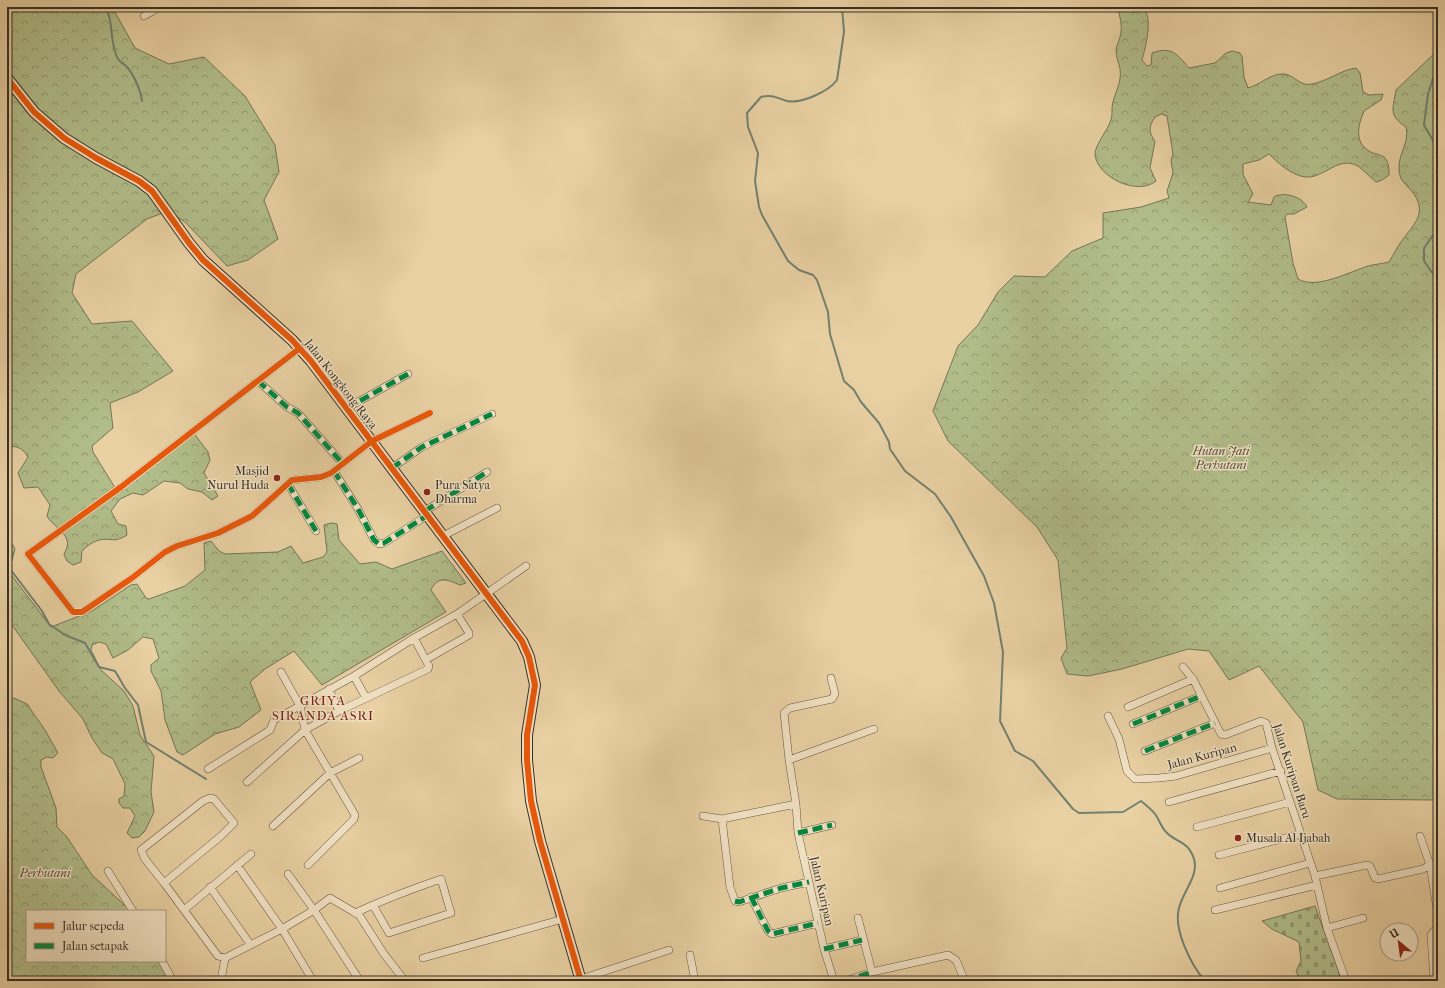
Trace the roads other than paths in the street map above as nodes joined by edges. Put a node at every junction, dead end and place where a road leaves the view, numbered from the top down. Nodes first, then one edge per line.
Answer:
1 (160, 7) edge
2 (144, 16) dead end
3 (7, 78) edge
4 (300, 348) junction
5 (408, 374) dead end
6 (258, 381) junction
7 (347, 408) junction
8 (430, 413) dead end
9 (492, 414) dead end
10 (372, 441) junction
11 (343, 464) junction
12 (392, 468) junction
13 (334, 471) junction
14 (487, 472) dead end
15 (288, 484) junction
16 (496, 508) dead end
17 (427, 513) junction
18 (316, 530) dead end
19 (443, 536) junction
20 (526, 566) dead end
21 (485, 593) junction
22 (457, 614) junction
23 (414, 638) junction
24 (427, 660) junction
25 (1183, 667) dead end
26 (281, 672) dead end
27 (354, 676) junction
28 (832, 678) dead end
29 (1193, 679) junction
30 (329, 689) junction
31 (1201, 696) junction
32 (366, 698) junction
33 (300, 706) junction
34 (1128, 707) dead end
35 (339, 711) junction
36 (1108, 716) dead end
37 (1215, 723) junction
38 (1133, 724) dead end
39 (874, 729) dead end
40 (305, 730) junction
41 (1272, 748) junction
42 (1145, 752) dead end
43 (359, 758) dead end
44 (789, 760) junction
45 (208, 769) dead end
46 (1280, 771) junction
47 (330, 773) junction
48 (247, 782) dead end
49 (1169, 802) dead end
50 (1290, 802) junction
51 (796, 804) junction
52 (703, 816) dead end
53 (722, 819) junction
54 (832, 825) dead end
55 (273, 826) dead end
56 (1197, 827) dead end
57 (798, 833) junction
58 (1301, 834) junction
59 (1420, 836) dead end
60 (251, 854) dead end
61 (1219, 855) dead end
62 (1310, 863) junction
63 (1438, 864) edge
64 (237, 865) junction
65 (308, 865) dead end
66 (1430, 865) junction
67 (108, 872) dead end
68 (288, 874) dead end
69 (1315, 876) junction
70 (809, 882) junction
71 (164, 883) junction
72 (1317, 885) junction
73 (210, 887) junction
74 (1220, 888) dead end
75 (752, 897) junction
76 (1437, 899) edge
77 (373, 905) junction
78 (132, 910) edge
79 (184, 910) junction
80 (314, 910) junction
81 (1215, 910) dead end
82 (357, 914) junction
83 (1438, 916) edge
84 (858, 918) dead end
85 (1363, 918) dead end
86 (563, 919) junction
87 (818, 922) junction
88 (1327, 928) junction
89 (282, 929) junction
90 (1438, 930) edge
91 (862, 940) junction
92 (250, 944) junction
93 (824, 949) junction
94 (669, 950) dead end
95 (690, 955) dead end
96 (225, 958) junction
97 (423, 958) dead end
98 (163, 962) edge
99 (872, 972) junction
100 (581, 980) edge
101 (1434, 980) edge
102 (173, 981) edge
103 (220, 981) edge
104 (313, 981) edge
105 (360, 981) edge
106 (405, 981) edge
107 (500, 981) edge
108 (510, 981) edge
109 (695, 981) edge
110 (834, 981) edge
111 (845, 981) edge
112 (965, 981) edge
113 (1346, 981) edge

1 - 2 street
3 - 4 street, Jalan Kongkong Raya
4 - 6 street
4 - 7 street, Jalan Kongkong Raya
5 - 7 street
6 - 11 street
6 - 15 street
7 - 10 street, Jalan Kongkong Raya
8 - 10 street
9 - 12 street
10 - 11 street
10 - 12 street, Jalan Kongkong Raya
11 - 13 street
12 - 17 street, Jalan Kongkong Raya
13 - 15 street
13 - 17 street
14 - 17 street
15 - 18 street
16 - 19 street
17 - 19 street, Jalan Kongkong Raya
19 - 21 street, Jalan Kongkong Raya
20 - 21 street
21 - 22 street
21 - 86 street, Jalan Kongkong Raya
22 - 23 street
22 - 24 street
23 - 24 street
23 - 27 street
24 - 32 street
25 - 29 street, Jalan Kuripan Baru
26 - 33 street
27 - 30 street
27 - 32 street
28 - 44 street, Jalan Kuripan
29 - 31 street, Jalan Kuripan Baru
29 - 34 street
30 - 33 street
30 - 35 street
31 - 37 street, Jalan Kuripan Baru
31 - 38 street
32 - 35 street
33 - 40 street
33 - 45 street
35 - 40 street
36 - 41 street, Jalan Kuripan
37 - 41 street, Jalan Kuripan Baru
37 - 42 street
39 - 44 street
40 - 47 street
40 - 48 street
41 - 46 street, Jalan Kuripan Baru
43 - 47 street
44 - 51 street, Jalan Kuripan
46 - 49 street
46 - 50 street, Jalan Kuripan Baru
47 - 55 street
47 - 65 street
50 - 56 street
50 - 58 street, Jalan Kuripan Baru
51 - 53 street
51 - 57 street, Jalan Kuripan
52 - 53 street
53 - 75 street
54 - 57 street
57 - 70 street, Jalan Kuripan
58 - 61 street
58 - 62 street, Jalan Kuripan Baru
59 - 66 street
60 - 64 street
62 - 69 street, Jalan Kuripan Baru
62 - 74 street
63 - 66 street
64 - 73 street
64 - 89 street
66 - 69 street
66 - 76 street
67 - 78 street
68 - 80 street
69 - 72 street, Jalan Kuripan Baru
70 - 75 street
70 - 87 street, Jalan Kuripan
71 - 71 street
71 - 79 street
72 - 81 street
72 - 88 street, Jalan Kuripan Baru
73 - 79 street
73 - 92 street
75 - 87 street
76 - 83 street
77 - 77 street
77 - 82 street
79 - 96 street
80 - 82 street
80 - 89 street
80 - 105 street
82 - 106 street
84 - 91 street
85 - 88 street
86 - 97 street
86 - 100 street, Jalan Kongkong Raya
87 - 93 street, Jalan Kuripan
88 - 113 street, Jalan Kuripan Baru
89 - 92 street
89 - 104 street
90 - 101 street
91 - 93 street
91 - 99 street
92 - 96 street
93 - 110 street, Jalan Kuripan
94 - 100 street
95 - 109 street
96 - 103 street
98 - 102 street
99 - 111 street
99 - 112 street
107 - 108 street

